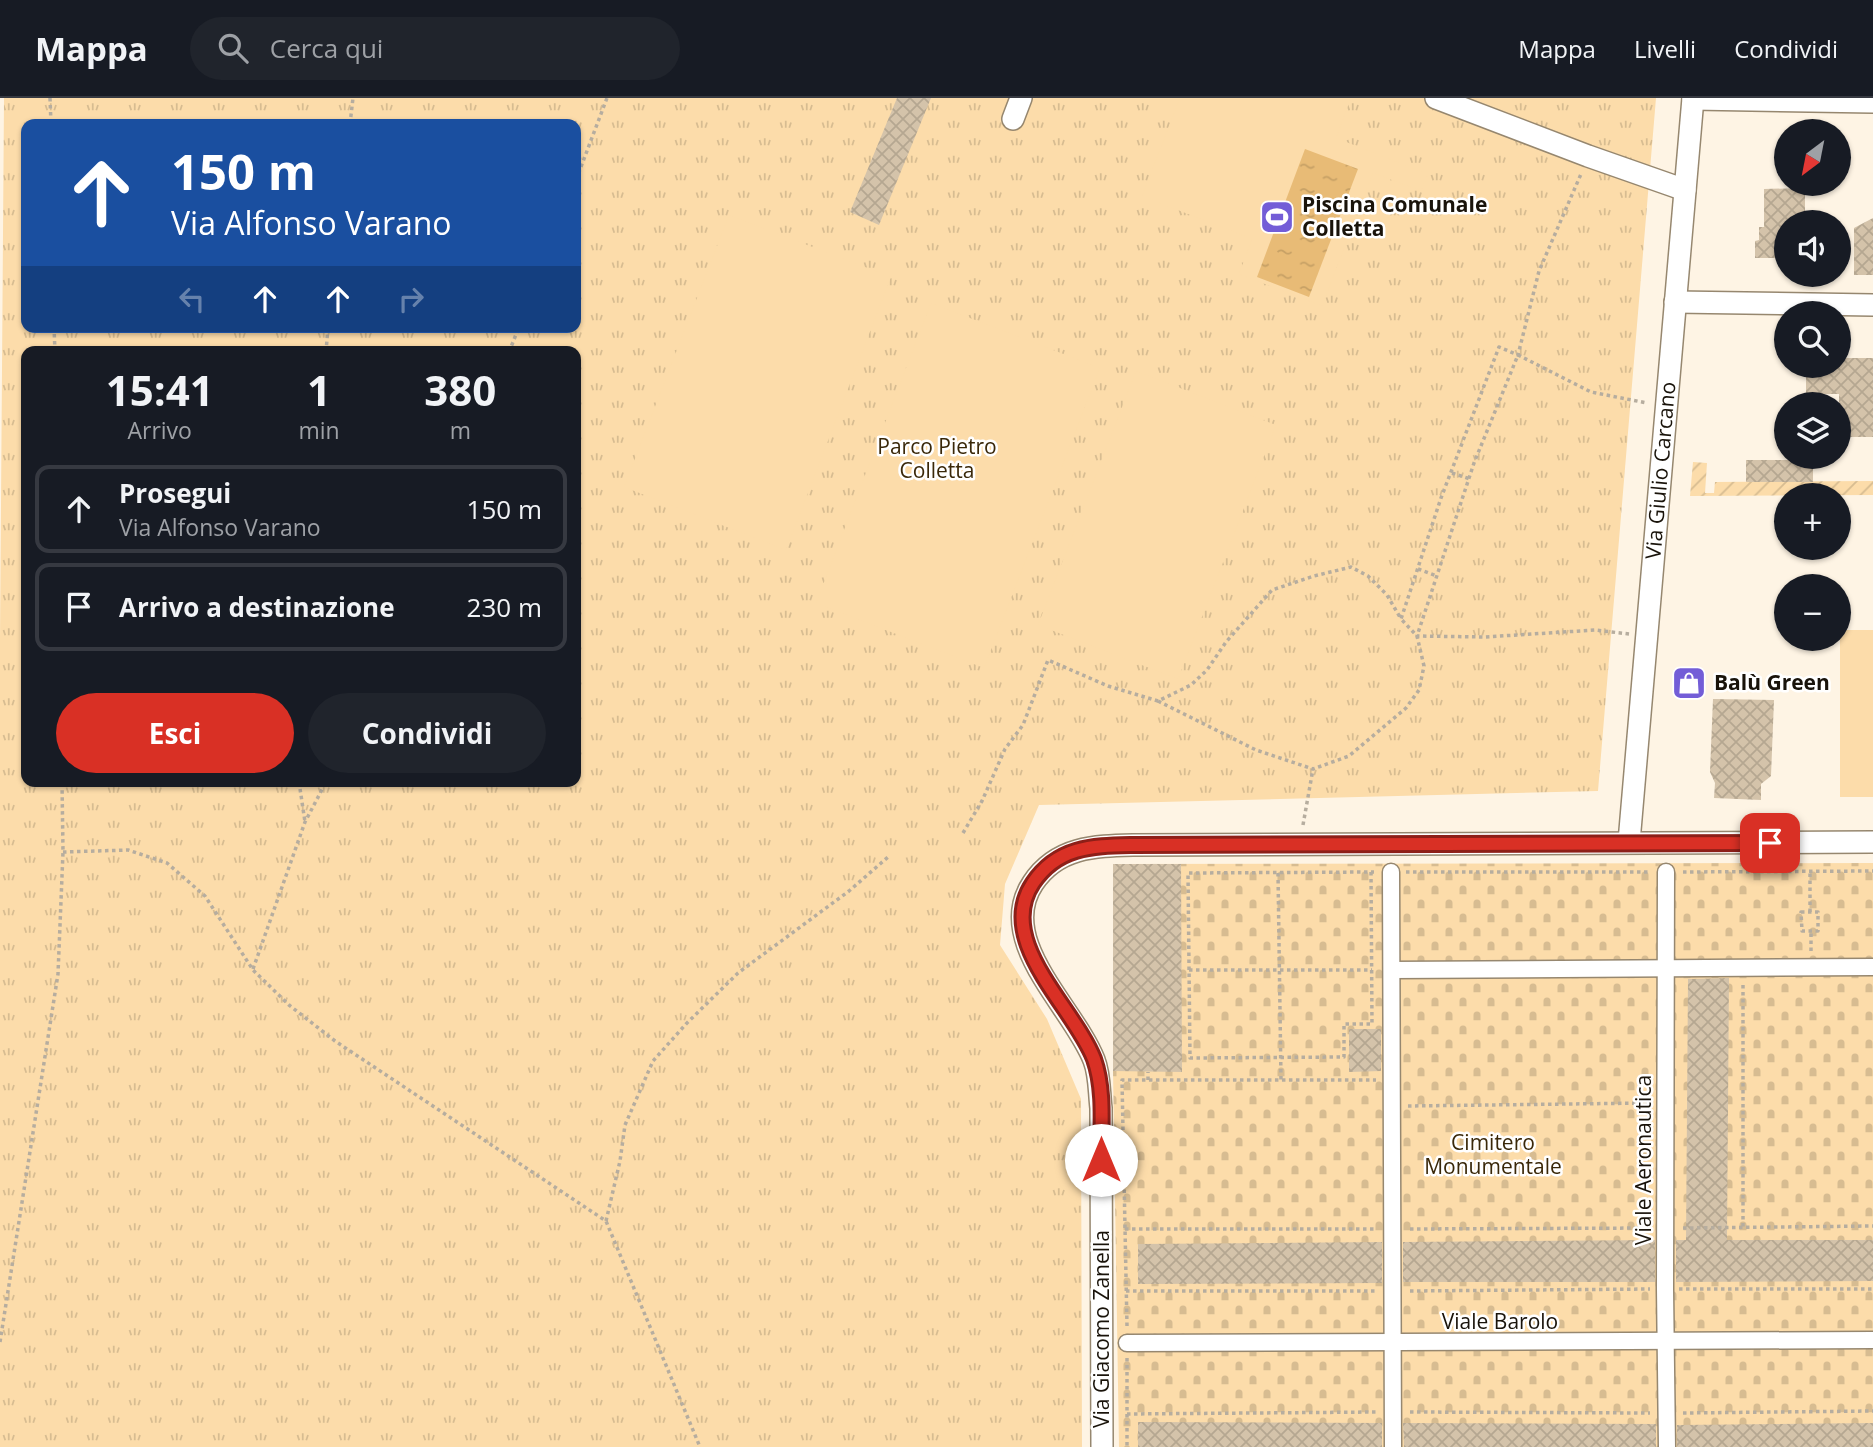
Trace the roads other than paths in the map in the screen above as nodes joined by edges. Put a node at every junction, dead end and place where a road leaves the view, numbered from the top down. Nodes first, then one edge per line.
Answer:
1 (1021, 98) edge
2 (1436, 98) edge
3 (1693, 98) edge
4 (1873, 102) edge
5 (1013, 120) dead end
6 (1685, 190) junction
7 (1675, 302) junction
8 (1873, 305) edge
9 (1629, 842) junction
10 (1873, 842) edge
11 (1666, 872) road end
12 (1391, 873) road end
13 (1664, 967) junction
14 (1873, 967) edge
15 (1392, 970) junction
16 (1873, 1340) edge
17 (1665, 1342) junction
18 (1127, 1343) road end
19 (1392, 1343) junction
20 (1102, 1447) edge
21 (1393, 1447) edge
22 (1667, 1447) edge

1 - 5 street
2 - 6 street
3 - 4 street
3 - 6 street, Via Giulio Carcano
6 - 7 street, Via Giulio Carcano
7 - 8 street
7 - 9 street, Via Giulio Carcano
9 - 10 street, Via Giacomo Zanella
9 - 20 street, Via Giacomo Zanella
11 - 13 street, Viale Aeronautica
12 - 15 street
13 - 14 street
13 - 15 street
13 - 17 street, Viale Aeronautica
15 - 19 street
16 - 17 street, Viale Barolo
17 - 19 street, Viale Barolo
17 - 22 street, Viale Aeronautica
18 - 19 street, Viale Barolo
19 - 21 street

